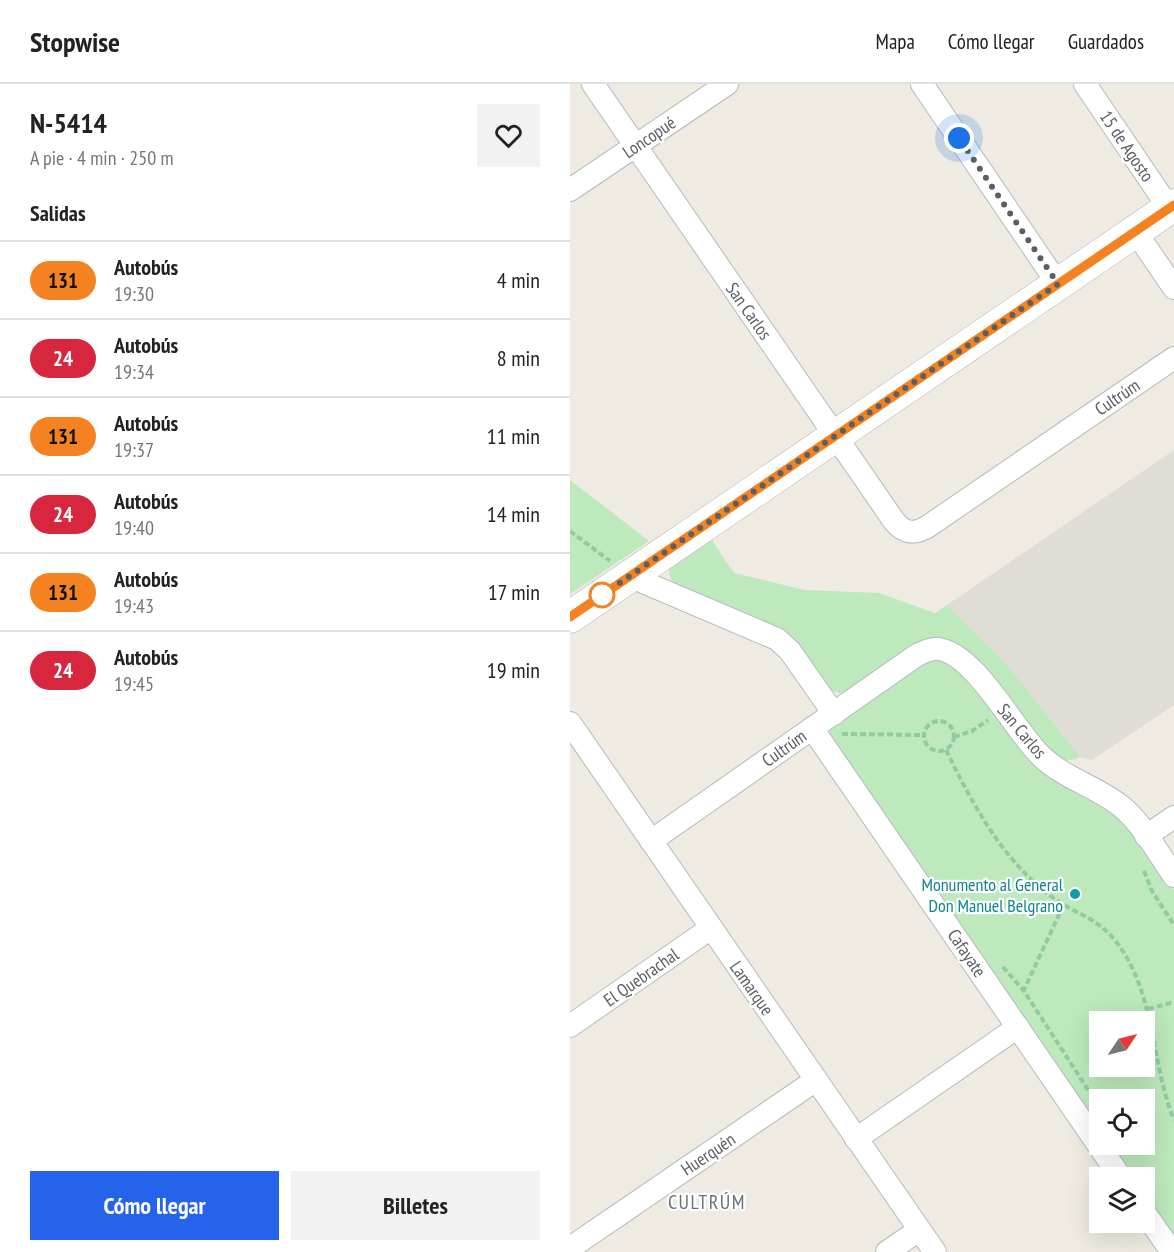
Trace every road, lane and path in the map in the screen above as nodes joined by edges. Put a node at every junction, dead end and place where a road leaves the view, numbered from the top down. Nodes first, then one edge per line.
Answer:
1 (593, 84) edge
2 (727, 84) edge
3 (922, 84) edge
4 (1085, 84) edge
5 (635, 146) junction
6 (570, 190) edge
7 (1172, 206) edge
8 (1135, 231) junction
9 (1058, 284) junction
10 (1174, 288) edge
11 (1174, 358) edge
12 (836, 436) junction
13 (570, 531) edge
14 (910, 533) joint
15 (622, 570) junction
16 (570, 617) edge
17 (917, 655) joint
18 (990, 719) dead end
19 (570, 723) edge
20 (838, 724) junction
21 (812, 728) junction
22 (924, 735) junction
23 (954, 737) junction
24 (946, 750) junction
25 (1174, 817) edge
26 (1146, 836) junction
27 (651, 841) junction
28 (1174, 876) edge
29 (1064, 904) junction
30 (711, 928) junction
31 (1024, 991) dead end
32 (1174, 1002) edge
33 (1148, 1010) junction
34 (570, 1026) edge
35 (1018, 1027) junction
36 (816, 1080) junction
37 (1174, 1120) edge
38 (856, 1139) junction
39 (1113, 1167) edge
40 (1155, 1228) edge
41 (919, 1230) junction
42 (570, 1248) edge
43 (887, 1252) edge
44 (935, 1252) edge
45 (1172, 1252) edge

1 - 5 street, San Carlos
2 - 5 street, Loncopué
3 - 9 street
4 - 7 street, 15 de Agosto
5 - 6 street, Loncopué
5 - 12 street, San Carlos
7 - 8 main road
8 - 9 main road
8 - 10 street
9 - 12 main road
11 - 14 street, Cultrúm
12 - 14 street, San Carlos
12 - 15 main road
13 - 15 path
15 - 16 main road
15 - 20 street
17 - 20 street, Cultrúm
17 - 26 street, San Carlos
18 - 23 path
19 - 27 street, Lamarque
20 - 21 street, Cultrúm
20 - 22 path
21 - 27 street, Cultrúm
21 - 35 street, Cafayate
22 - 23 path
22 - 24 path
23 - 24 path
24 - 29 path
25 - 26 street
26 - 28 street, San Carlos
27 - 30 street, Lamarque
29 - 31 path
29 - 33 path
30 - 34 street, El Quebrachal
30 - 36 street, Lamarque
32 - 33 path
33 - 37 path
35 - 38 street
35 - 39 street, Cafayate
36 - 38 street, Lamarque
36 - 42 street, Huerquén
38 - 41 street, Lamarque
40 - 45 street
41 - 43 street
41 - 44 street, Lamarque

